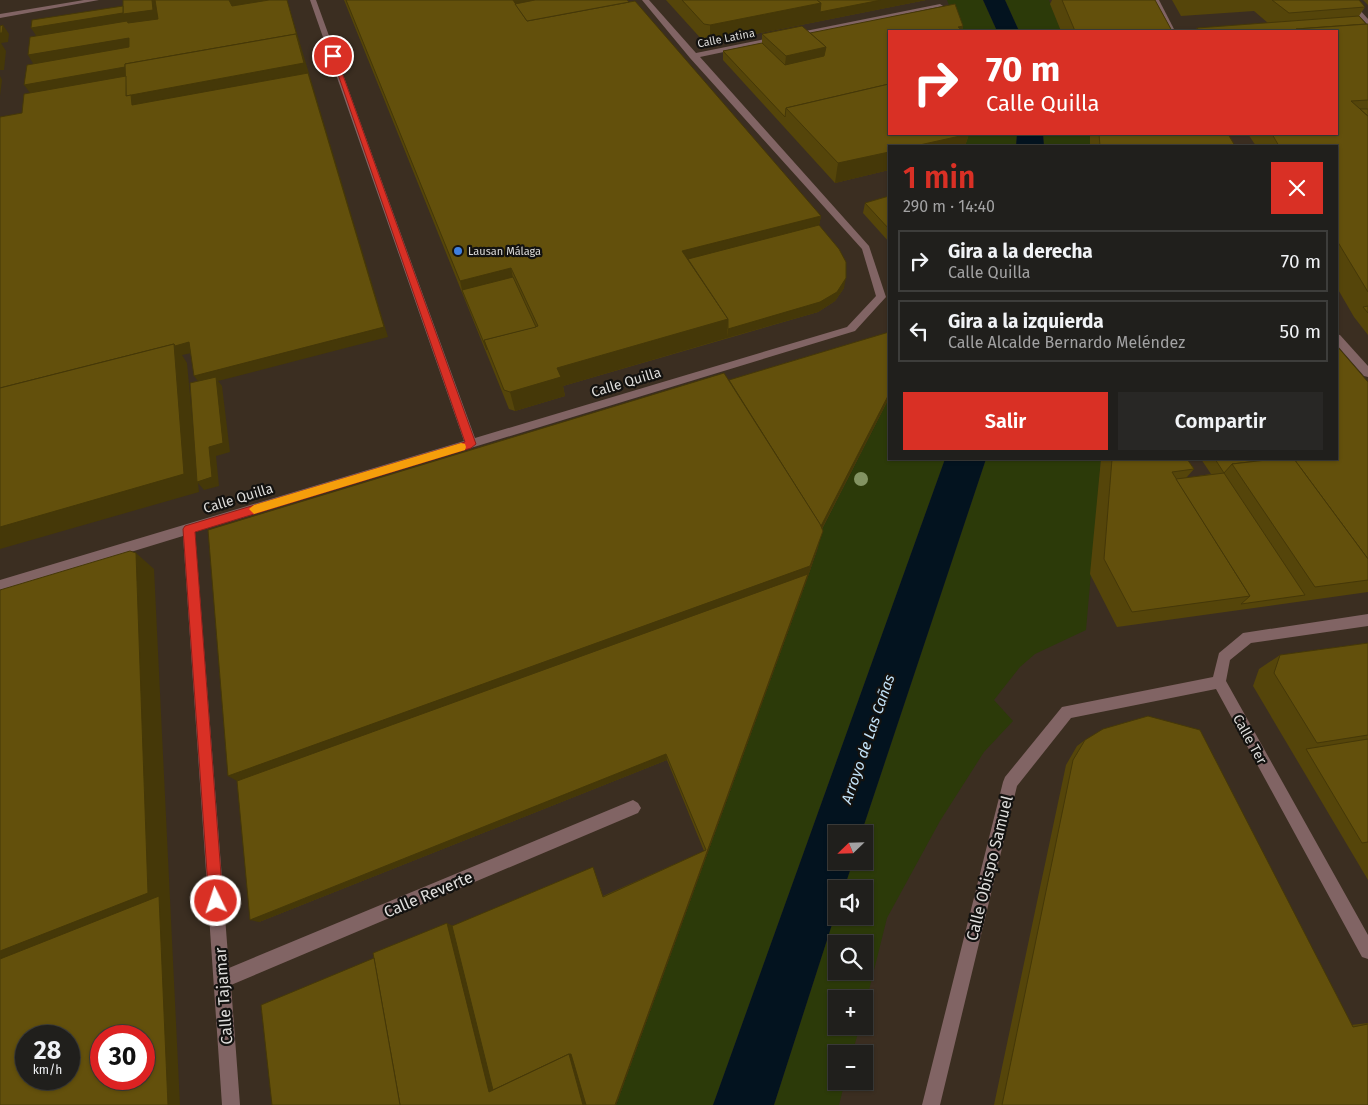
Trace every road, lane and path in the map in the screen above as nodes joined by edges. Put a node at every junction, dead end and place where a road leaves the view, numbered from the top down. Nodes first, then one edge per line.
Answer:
1 (96, 0) edge
2 (313, 0) edge
3 (645, 0) edge
4 (1156, 0) edge
5 (1347, 0) edge
6 (940, 6) edge
7 (0, 16) edge
8 (1368, 23) edge
9 (1171, 30) edge
10 (693, 56) junction
11 (1338, 339) edge
12 (1368, 373) edge
13 (471, 444) junction
14 (189, 529) junction
15 (0, 586) edge
16 (1368, 620) edge
17 (1219, 682) junction
18 (633, 808) dead end
19 (1368, 951) edge
20 (222, 980) junction
21 (231, 1105) edge
22 (931, 1105) edge

1 - 7 street
2 - 13 street
3 - 10 street, Calle Quilla
4 - 9 street
5 - 8 street
6 - 10 street, Calle Latina
10 - 13 street, Calle Quilla
11 - 12 street
13 - 14 street, Calle Quilla
14 - 15 street, Calle Quilla
14 - 20 street, Calle Tajamar
16 - 17 street
17 - 19 street, Calle Ter
17 - 22 street, Calle Obispo Samuel
18 - 20 street, Calle Reverte
20 - 21 street, Calle Tajamar

